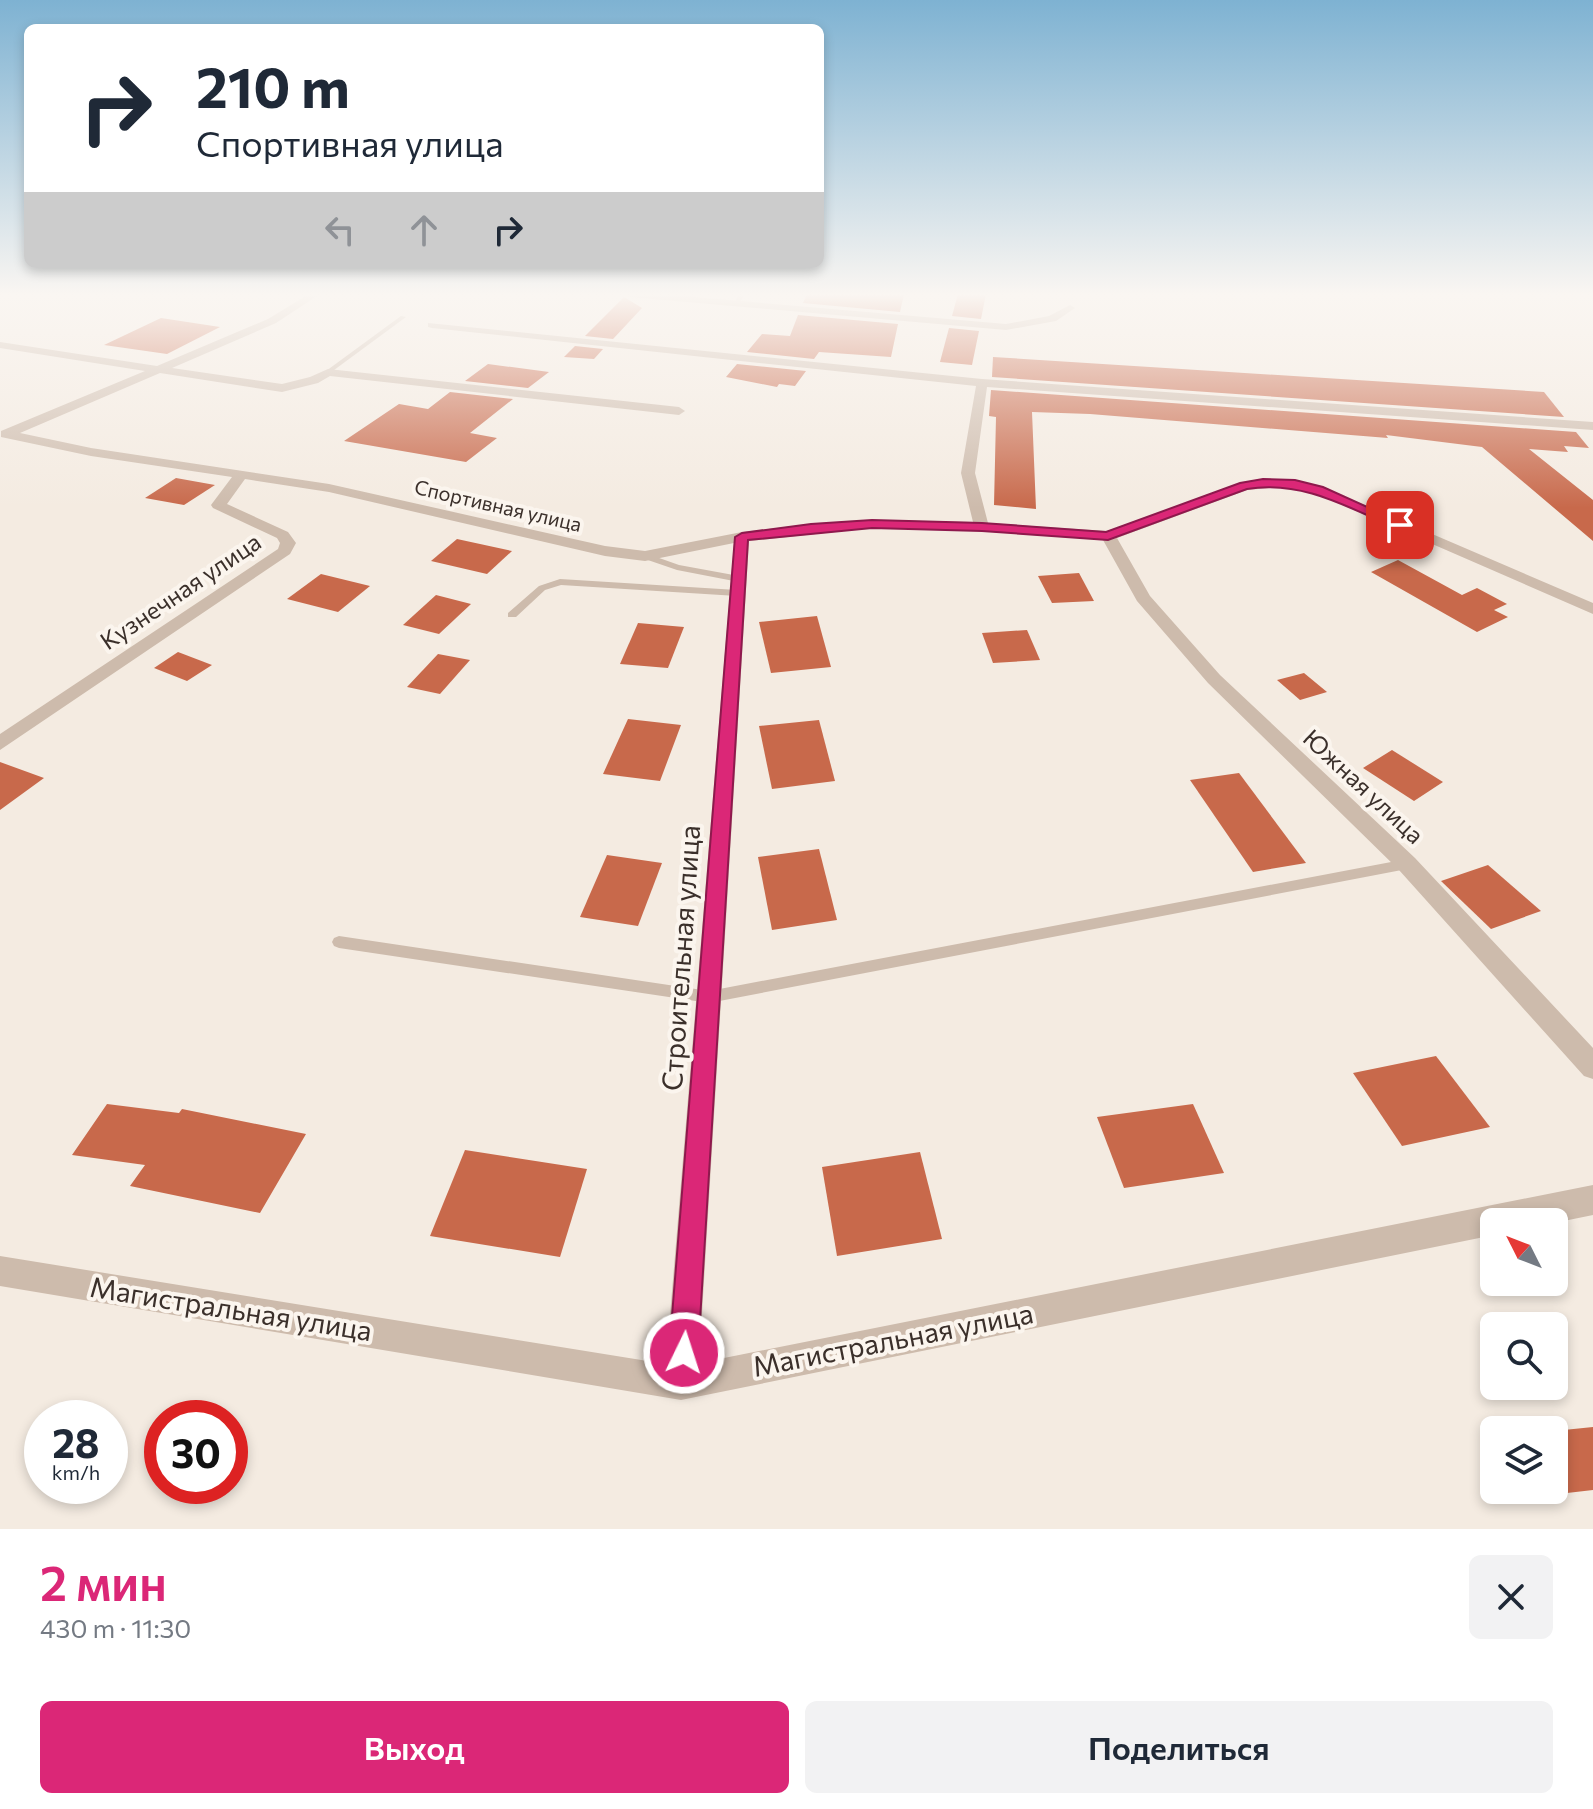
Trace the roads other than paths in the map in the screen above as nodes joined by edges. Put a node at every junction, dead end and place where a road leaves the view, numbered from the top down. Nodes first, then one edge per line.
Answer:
1 (132, 365) edge
2 (172, 365) edge
3 (337, 365) edge
4 (815, 365) edge
5 (162, 370) junction
6 (328, 372) junction
7 (982, 383) junction
8 (679, 411) dead end
9 (1593, 426) edge
10 (4, 436) edge
11 (241, 475) junction
12 (982, 527) junction
13 (1108, 536) junction
14 (742, 537) junction
15 (645, 556) junction
16 (738, 586) junction
17 (1593, 609) edge
18 (512, 615) dead end
19 (0, 743) edge
20 (1407, 864) junction
21 (339, 942) dead end
22 (709, 997) junction
23 (1593, 1067) edge
24 (1593, 1200) edge
25 (0, 1271) edge
26 (681, 1383) junction

1 - 5 street
2 - 5 street
3 - 6 lane
4 - 7 street
5 - 6 street
5 - 10 street
6 - 8 street
7 - 9 street
7 - 12 street
10 - 11 street, Спортивная улица
11 - 15 street, Спортивная улица
11 - 19 street, Кузнечная улица
12 - 13 street, Спортивная улица
12 - 14 street, Спортивная улица
13 - 17 street
13 - 20 street, Южная улица
14 - 15 street, Спортивная улица
14 - 16 street, Строительная улица
15 - 16 lane
16 - 18 lane
16 - 22 street, Строительная улица
20 - 22 lane
20 - 23 street, Южная улица
21 - 22 lane
22 - 26 street, Строительная улица
24 - 26 street, Магистральная улица
25 - 26 street, Магистральная улица

